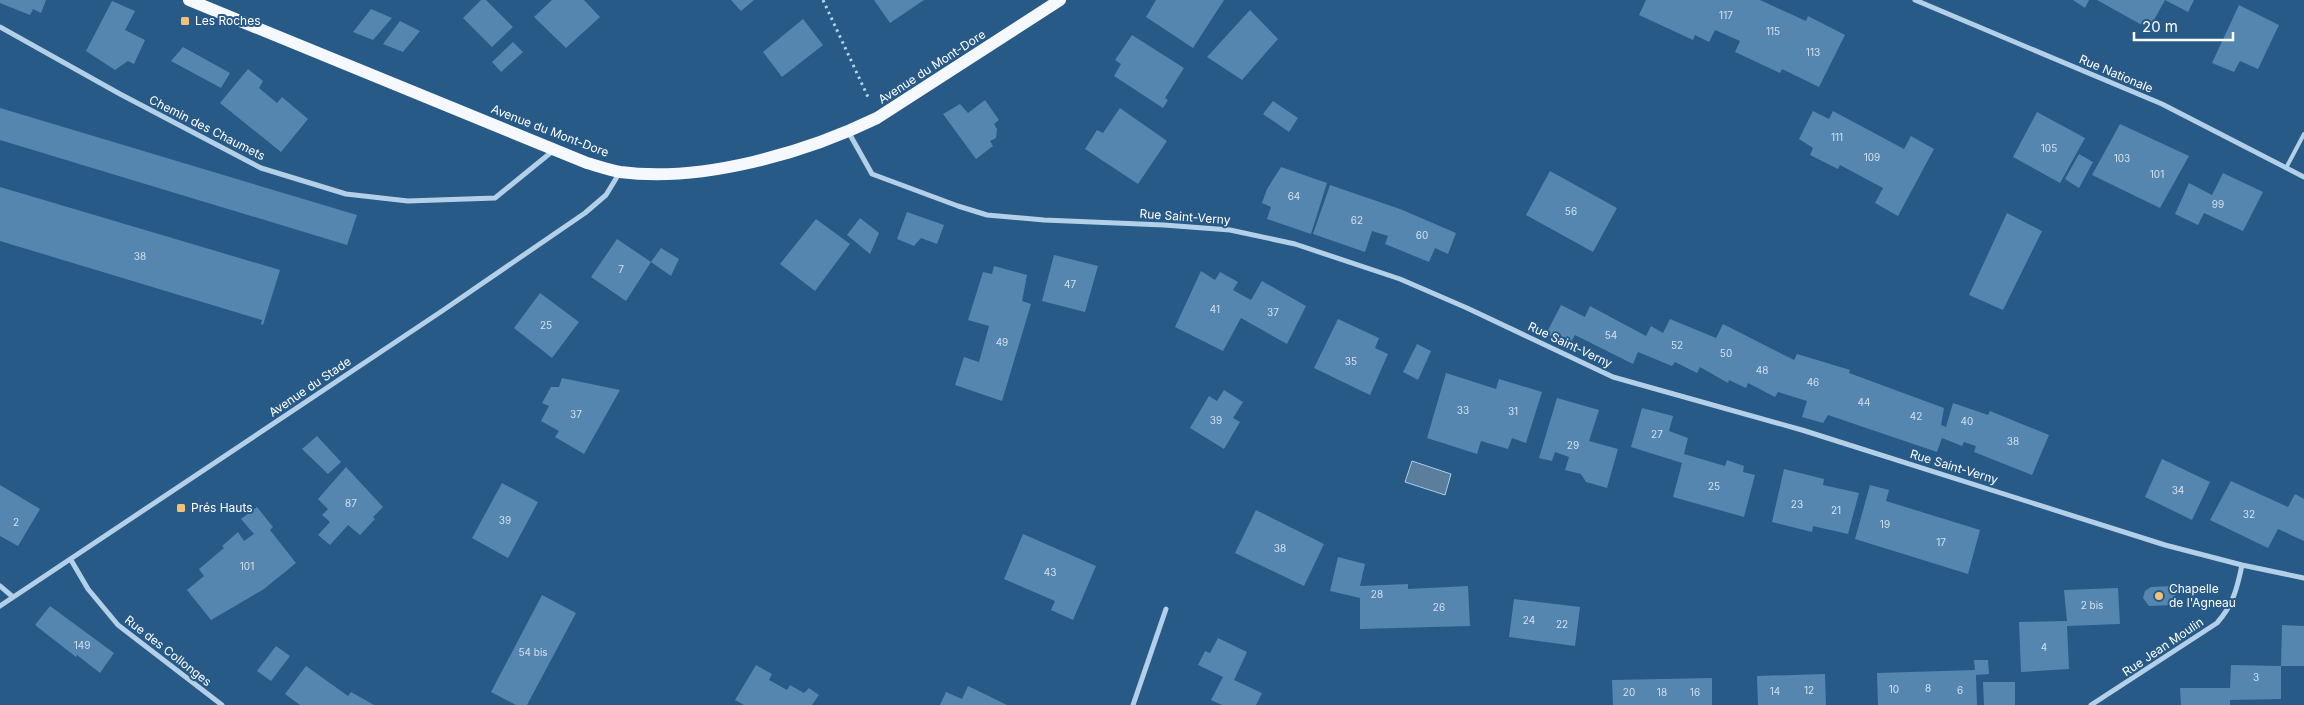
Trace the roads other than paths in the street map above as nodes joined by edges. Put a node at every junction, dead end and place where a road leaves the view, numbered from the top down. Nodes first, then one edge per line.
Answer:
1 (189, 0) edge
2 (1060, 0) edge
3 (1915, 0) edge
4 (0, 27) edge
5 (848, 132) junction
6 (2304, 134) edge
7 (554, 149) junction
8 (2286, 168) junction
9 (620, 172) junction
10 (2304, 177) edge
11 (71, 560) junction
12 (2242, 565) junction
13 (2304, 578) edge
14 (0, 586) edge
15 (13, 597) junction
16 (0, 606) edge
17 (1166, 609) dead end
18 (221, 705) edge
19 (1133, 705) edge
20 (2091, 705) edge

1 - 7 main road, Avenue du Mont-Dore
2 - 5 main road, Avenue du Mont-Dore
3 - 8 street, Rue Nationale
4 - 7 street, Chemin des Chaumets
5 - 9 main road, Avenue du Mont-Dore
5 - 12 street, Rue Saint-Verny
6 - 8 lane
7 - 9 main road, Avenue du Mont-Dore
8 - 10 street, Rue Nationale
9 - 11 street, Avenue du Stade
11 - 15 street, Avenue du Stade
11 - 18 street, Rue des Collonges
12 - 13 street, Rue Saint-Verny
12 - 20 street, Rue Jean Moulin
14 - 15 street
15 - 16 street, Avenue du Stade
17 - 19 street

